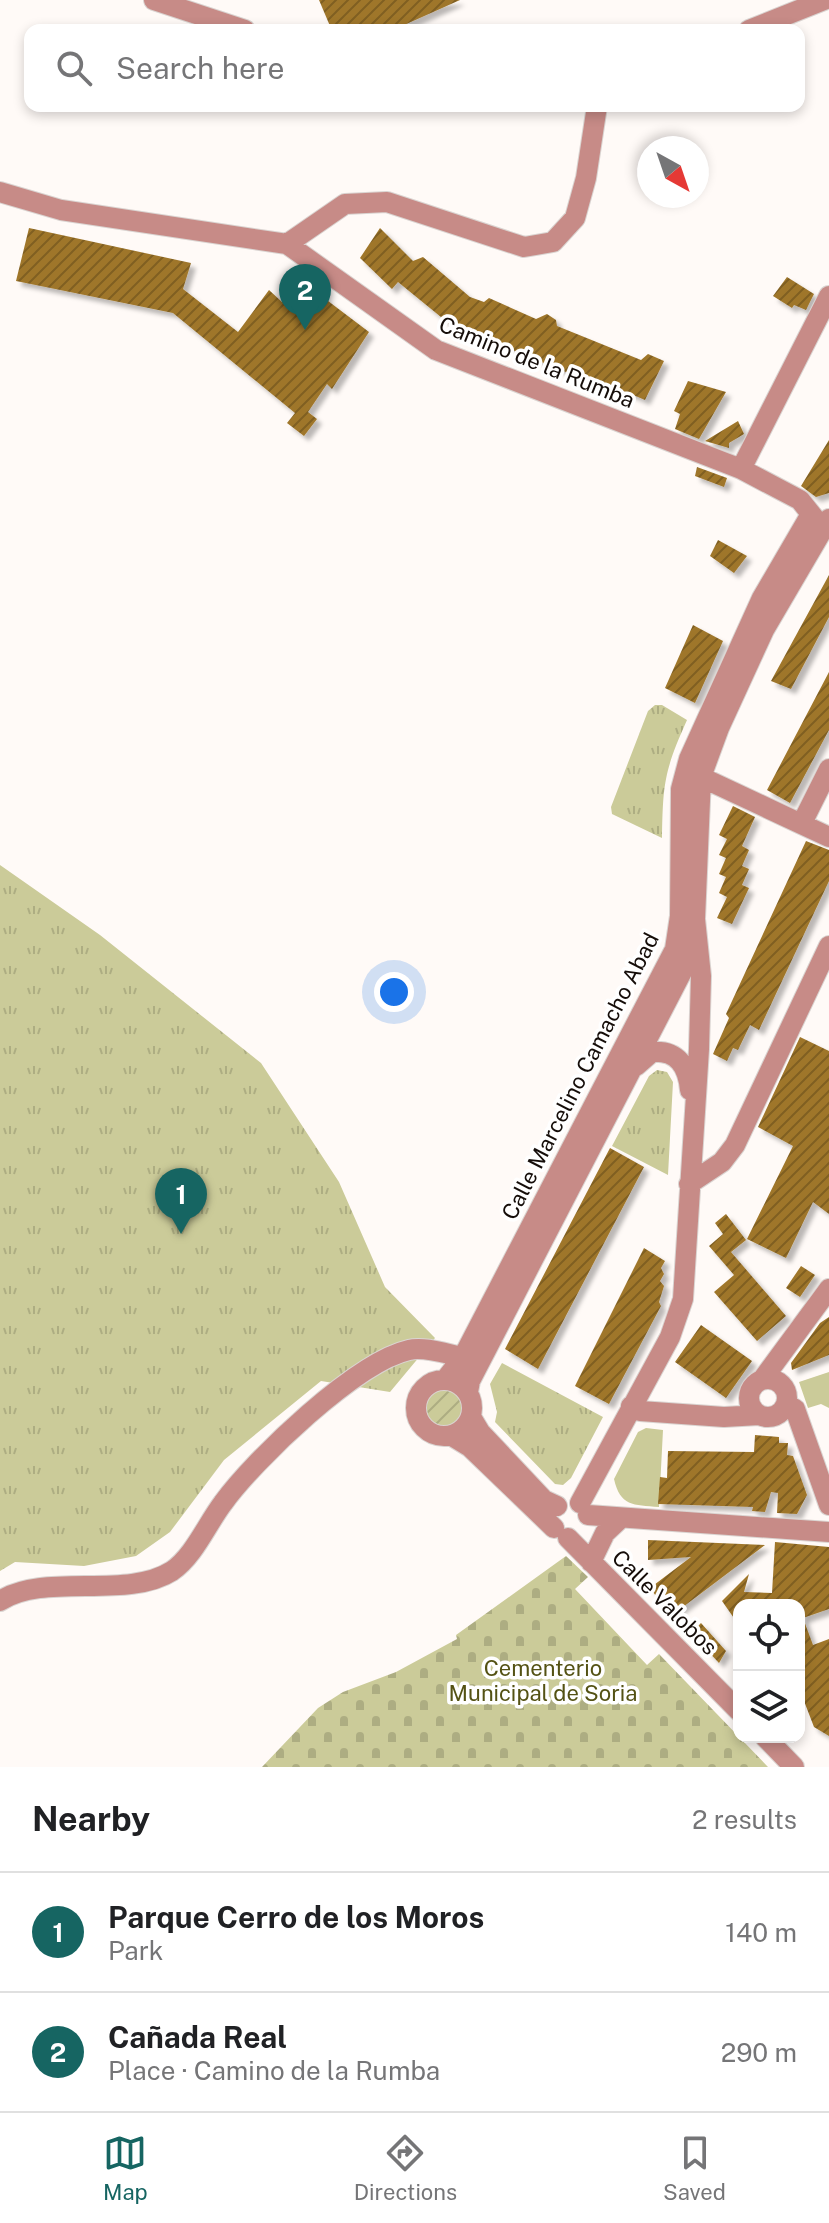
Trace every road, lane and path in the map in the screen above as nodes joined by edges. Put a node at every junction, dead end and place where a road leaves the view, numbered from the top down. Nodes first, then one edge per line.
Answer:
1 (154, 0) edge
2 (824, 0) edge
3 (227, 24) edge
4 (764, 24) edge
5 (596, 112) edge
6 (0, 192) edge
7 (287, 244) junction
8 (829, 296) edge
9 (741, 469) junction
10 (823, 524) edge
11 (829, 769) edge
12 (701, 777) junction
13 (802, 823) junction
14 (829, 837) edge
15 (695, 919) junction
16 (829, 946) edge
17 (627, 1075) junction
18 (693, 1114) junction
19 (689, 1184) junction
20 (827, 1295) edge
21 (463, 1357) junction
22 (445, 1380) junction
23 (468, 1392) junction
24 (769, 1400) junction
25 (631, 1406) junction
26 (471, 1417) junction
27 (452, 1436) junction
28 (594, 1478) junction
29 (829, 1505) edge
30 (621, 1518) junction
31 (576, 1525) junction
32 (829, 1532) edge
33 (591, 1562) junction
34 (0, 1601) edge
35 (733, 1705) edge
36 (771, 1743) edge
37 (794, 1767) edge

1 - 3 street
2 - 4 street
5 - 7 street
6 - 7 street, Camino de la Rumba
7 - 9 street, Camino de la Rumba
8 - 9 street
9 - 10 street, Camino de la Rumba
10 - 12 street
10 - 21 street, Calle Marcelino Camacho Abad
11 - 13 street
12 - 13 street
12 - 15 street
13 - 14 street
15 - 17 street, Calle Marcelino Camacho Abad
15 - 18 street
16 - 19 street
17 - 18 street
17 - 23 street, Calle Marcelino Camacho Abad
18 - 19 street
19 - 25 street
20 - 24 street
21 - 22 street, Calle Marcelino Camacho Abad
21 - 34 street
22 - 23 street
22 - 27 street
23 - 26 street
24 - 25 street
24 - 29 street
25 - 28 street
26 - 27 street
26 - 31 street
27 - 31 street, Calle Valobos
28 - 30 street
28 - 31 street
30 - 31 street
30 - 32 street
30 - 33 street
31 - 33 street, Calle Valobos
33 - 35 street, Calle Valobos
36 - 37 street

